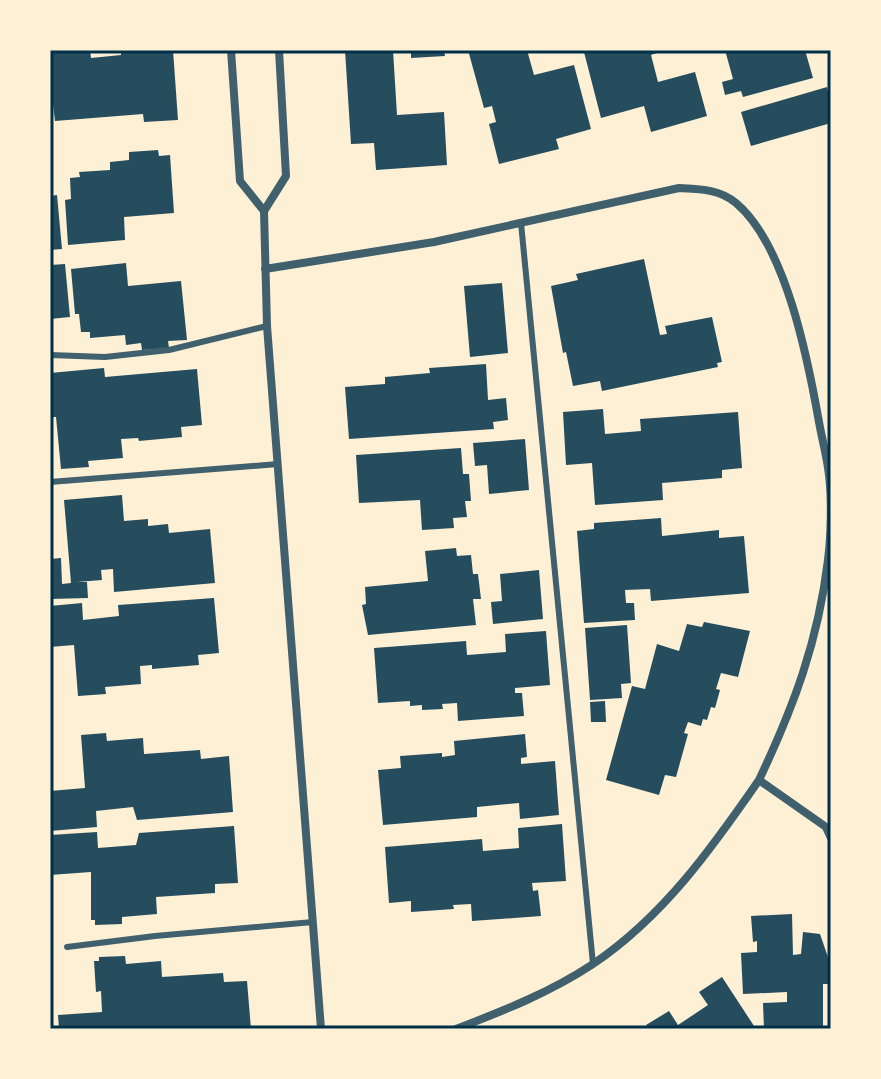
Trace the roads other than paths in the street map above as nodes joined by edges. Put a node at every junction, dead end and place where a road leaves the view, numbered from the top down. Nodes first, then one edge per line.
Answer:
1 (231, 50) edge
2 (279, 50) edge
3 (264, 211) junction
4 (521, 223) junction
5 (265, 269) junction
6 (267, 326) junction
7 (50, 355) edge
8 (278, 464) junction
9 (50, 482) edge
10 (759, 780) junction
11 (831, 838) edge
12 (313, 922) junction
13 (67, 947) dead end
14 (593, 964) junction
15 (321, 1029) edge
16 (456, 1029) edge

1 - 3 street
2 - 3 street
3 - 5 street
4 - 5 street
4 - 10 street
4 - 14 lane
5 - 6 street
6 - 7 lane
6 - 8 street
8 - 9 lane
8 - 12 street
10 - 11 street
10 - 14 street
12 - 13 lane
12 - 15 street
14 - 16 street

